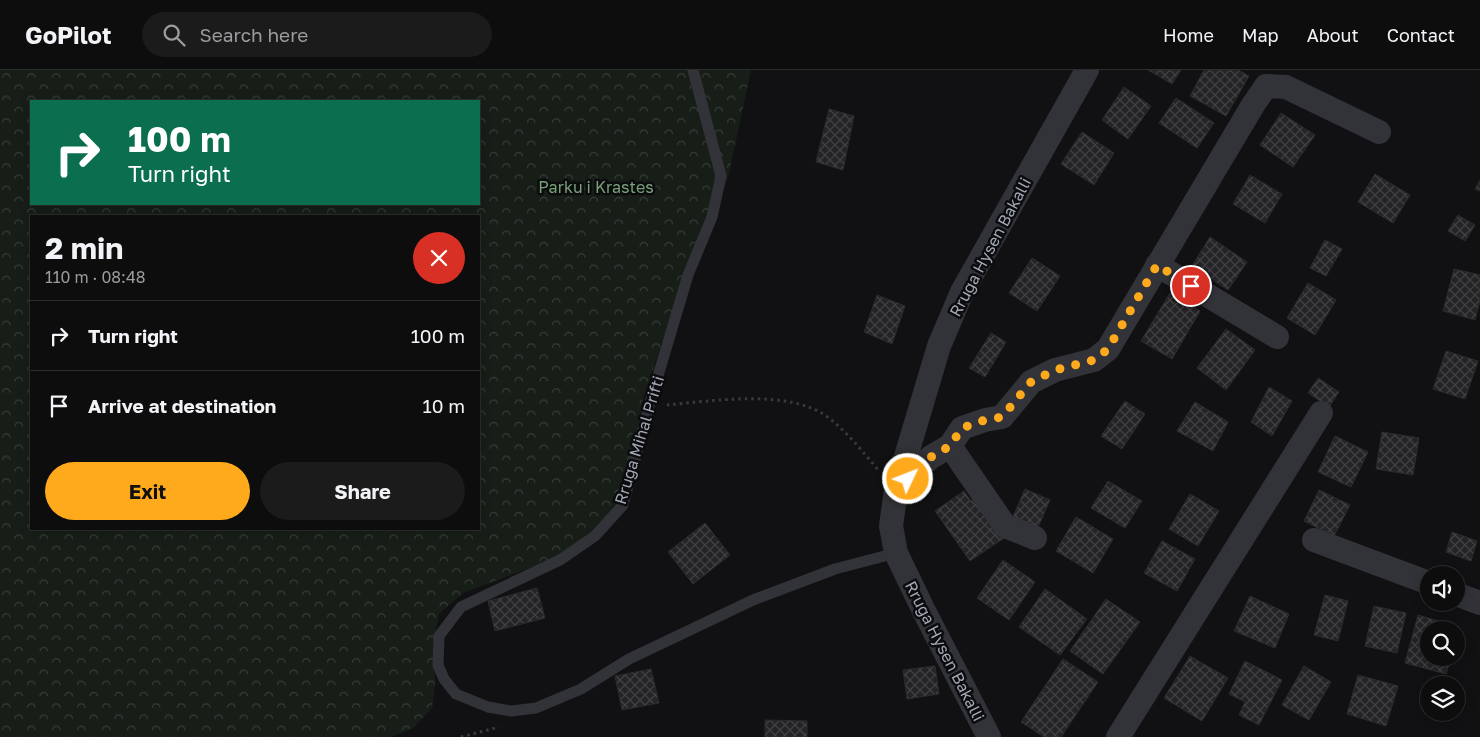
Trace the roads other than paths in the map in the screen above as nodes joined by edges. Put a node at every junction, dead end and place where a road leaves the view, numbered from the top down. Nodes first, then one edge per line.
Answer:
1 (693, 70) edge
2 (1087, 70) edge
3 (1379, 132) dead end
4 (1157, 265) junction
5 (1277, 337) dead end
6 (1321, 412) dead end
7 (950, 446) junction
8 (896, 490) junction
9 (1035, 538) dead end
10 (1314, 540) dead end
11 (896, 553) junction
12 (1420, 580) edge
13 (1465, 597) edge
14 (1480, 603) edge
15 (989, 737) edge
16 (1118, 737) edge

1 - 11 lane, Rruga Mihal Prifti
2 - 8 street, Rruga Hysen Bakalli
3 - 4 street
4 - 5 street
4 - 7 street
6 - 16 street
7 - 8 street
7 - 9 street
8 - 11 street, Rruga Hysen Bakalli
10 - 12 street
11 - 15 street, Rruga Hysen Bakalli
13 - 14 street

